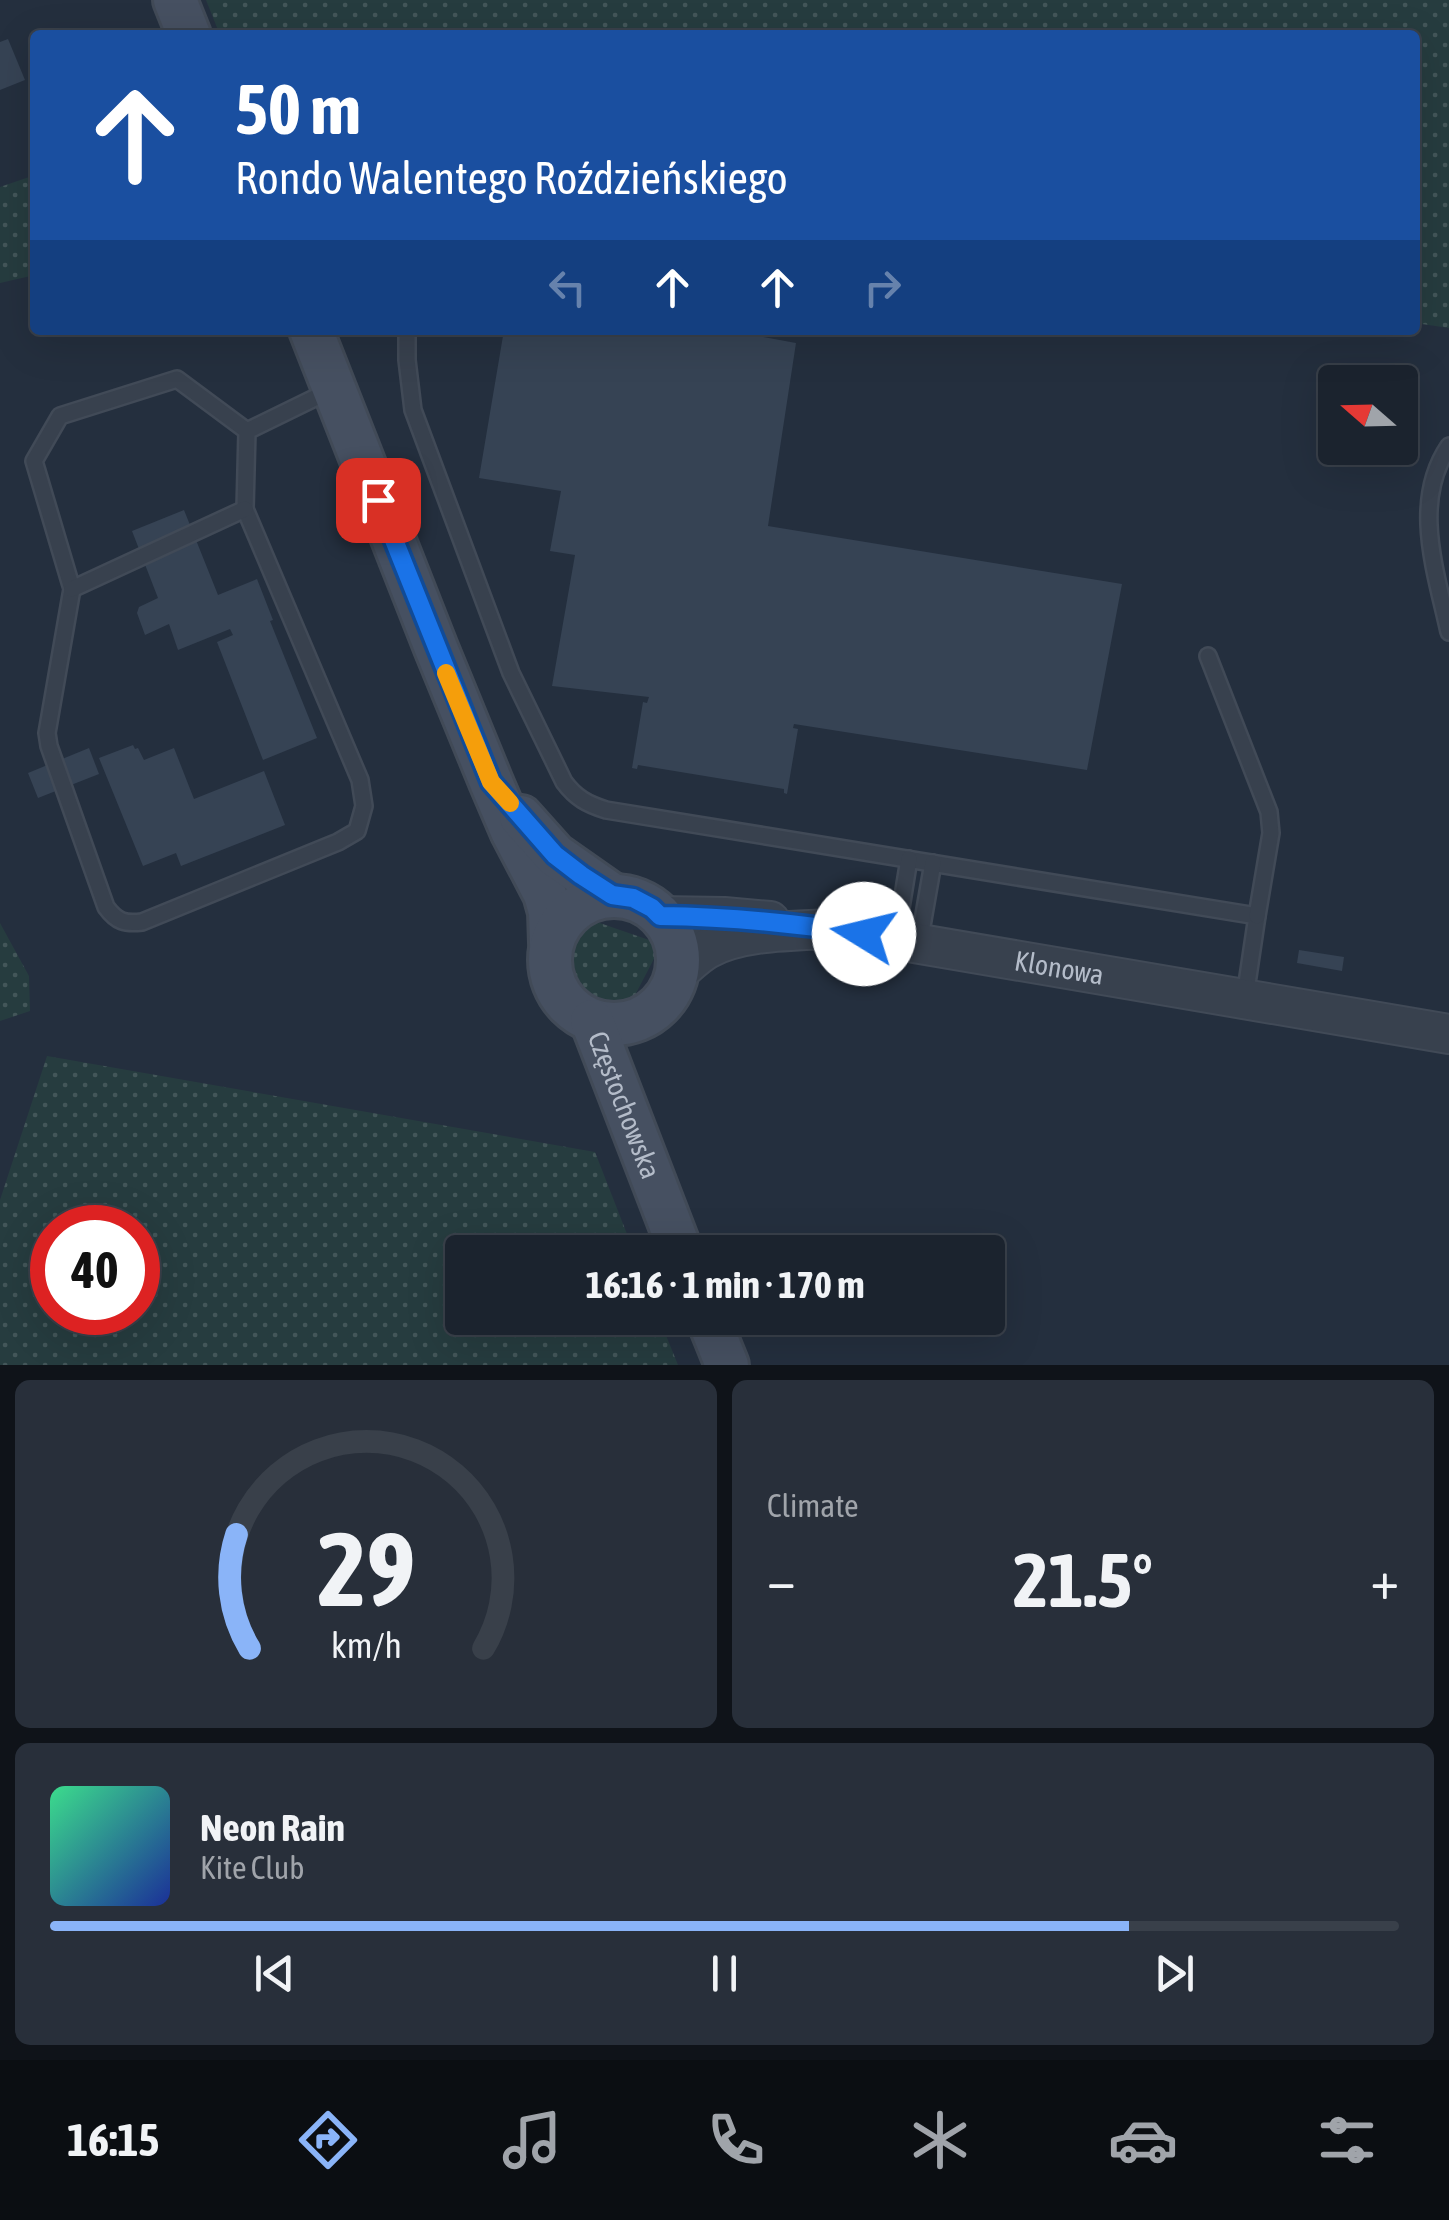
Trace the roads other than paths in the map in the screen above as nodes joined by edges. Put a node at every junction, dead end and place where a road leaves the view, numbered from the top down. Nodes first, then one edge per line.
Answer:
1 (175, 0) edge
2 (187, 30) edge
3 (313, 335) edge
4 (407, 335) edge
5 (334, 389) junction
6 (247, 431) junction
7 (1449, 446) edge
8 (245, 509) junction
9 (72, 590) junction
10 (1449, 632) edge
11 (1208, 656) dead end
12 (491, 782) junction
13 (909, 859) junction
14 (933, 863) junction
15 (612, 895) junction
16 (660, 916) junction
17 (1258, 916) junction
18 (832, 929) junction
19 (908, 941) junction
20 (551, 943) junction
21 (676, 974) junction
22 (1244, 999) junction
23 (641, 1018) junction
24 (592, 1020) junction
25 (1449, 1034) edge
26 (656, 1192) junction
27 (674, 1235) edge
28 (715, 1335) edge
29 (727, 1365) edge

1 - 2 main road
3 - 5 main road
4 - 13 lane
5 - 6 lane
5 - 12 main road
6 - 8 lane
6 - 9 lane
7 - 10 lane
8 - 9 lane
8 - 9 lane
11 - 17 lane
12 - 15 main road
12 - 20 main road
13 - 14 lane
13 - 19 lane
14 - 17 lane
14 - 19 lane
15 - 16 main road
15 - 20 main road
16 - 18 street
16 - 21 main road
17 - 22 lane
18 - 19 street, Klonowa
18 - 21 street, Klonowa
19 - 22 street, Klonowa
20 - 24 main road
21 - 23 main road
22 - 25 street, Klonowa
23 - 24 main road
23 - 26 main road, Częstochowska
24 - 26 main road, Częstochowska
26 - 27 main road, Częstochowska
28 - 29 main road

